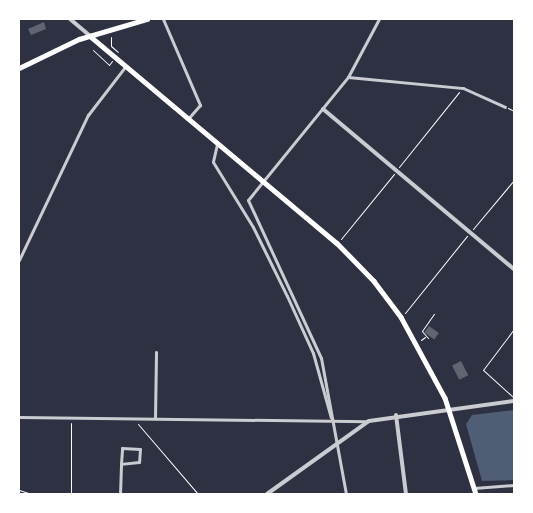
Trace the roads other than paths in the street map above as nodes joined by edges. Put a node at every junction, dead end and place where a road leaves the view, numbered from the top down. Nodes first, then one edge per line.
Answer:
1 (70, 19) edge
2 (147, 19) edge
3 (163, 19) edge
4 (379, 19) edge
5 (90, 36) junction
6 (19, 68) edge
7 (125, 68) junction
8 (348, 77) junction
9 (505, 107) road end
10 (323, 109) junction
11 (188, 120) junction
12 (217, 144) junction
13 (263, 180) junction
14 (19, 260) edge
15 (514, 269) edge
16 (156, 352) dead end
17 (514, 402) edge
18 (449, 409) junction
19 (396, 415) junction
20 (19, 417) edge
21 (155, 418) junction
22 (331, 418) junction
23 (369, 421) junction
24 (336, 442) junction
25 (121, 464) junction
26 (514, 485) edge
27 (474, 488) junction
28 (120, 494) edge
29 (267, 494) edge
30 (346, 494) edge
31 (406, 494) edge
32 (476, 494) edge

1 - 5 street
2 - 5 main road
3 - 11 street
4 - 8 street
5 - 6 main road
5 - 7 main road
7 - 11 main road
7 - 14 street
8 - 9 street
8 - 10 street
10 - 13 street
10 - 15 street
11 - 12 main road
12 - 13 main road
12 - 22 street
13 - 18 main road
13 - 22 street
16 - 21 street
17 - 18 street
18 - 19 street
18 - 27 main road
19 - 23 street
19 - 31 street
20 - 21 street
21 - 22 street
22 - 23 street
22 - 24 street
23 - 24 street
24 - 29 street
24 - 30 street
25 - 25 street
25 - 28 street
26 - 27 street
27 - 32 main road

